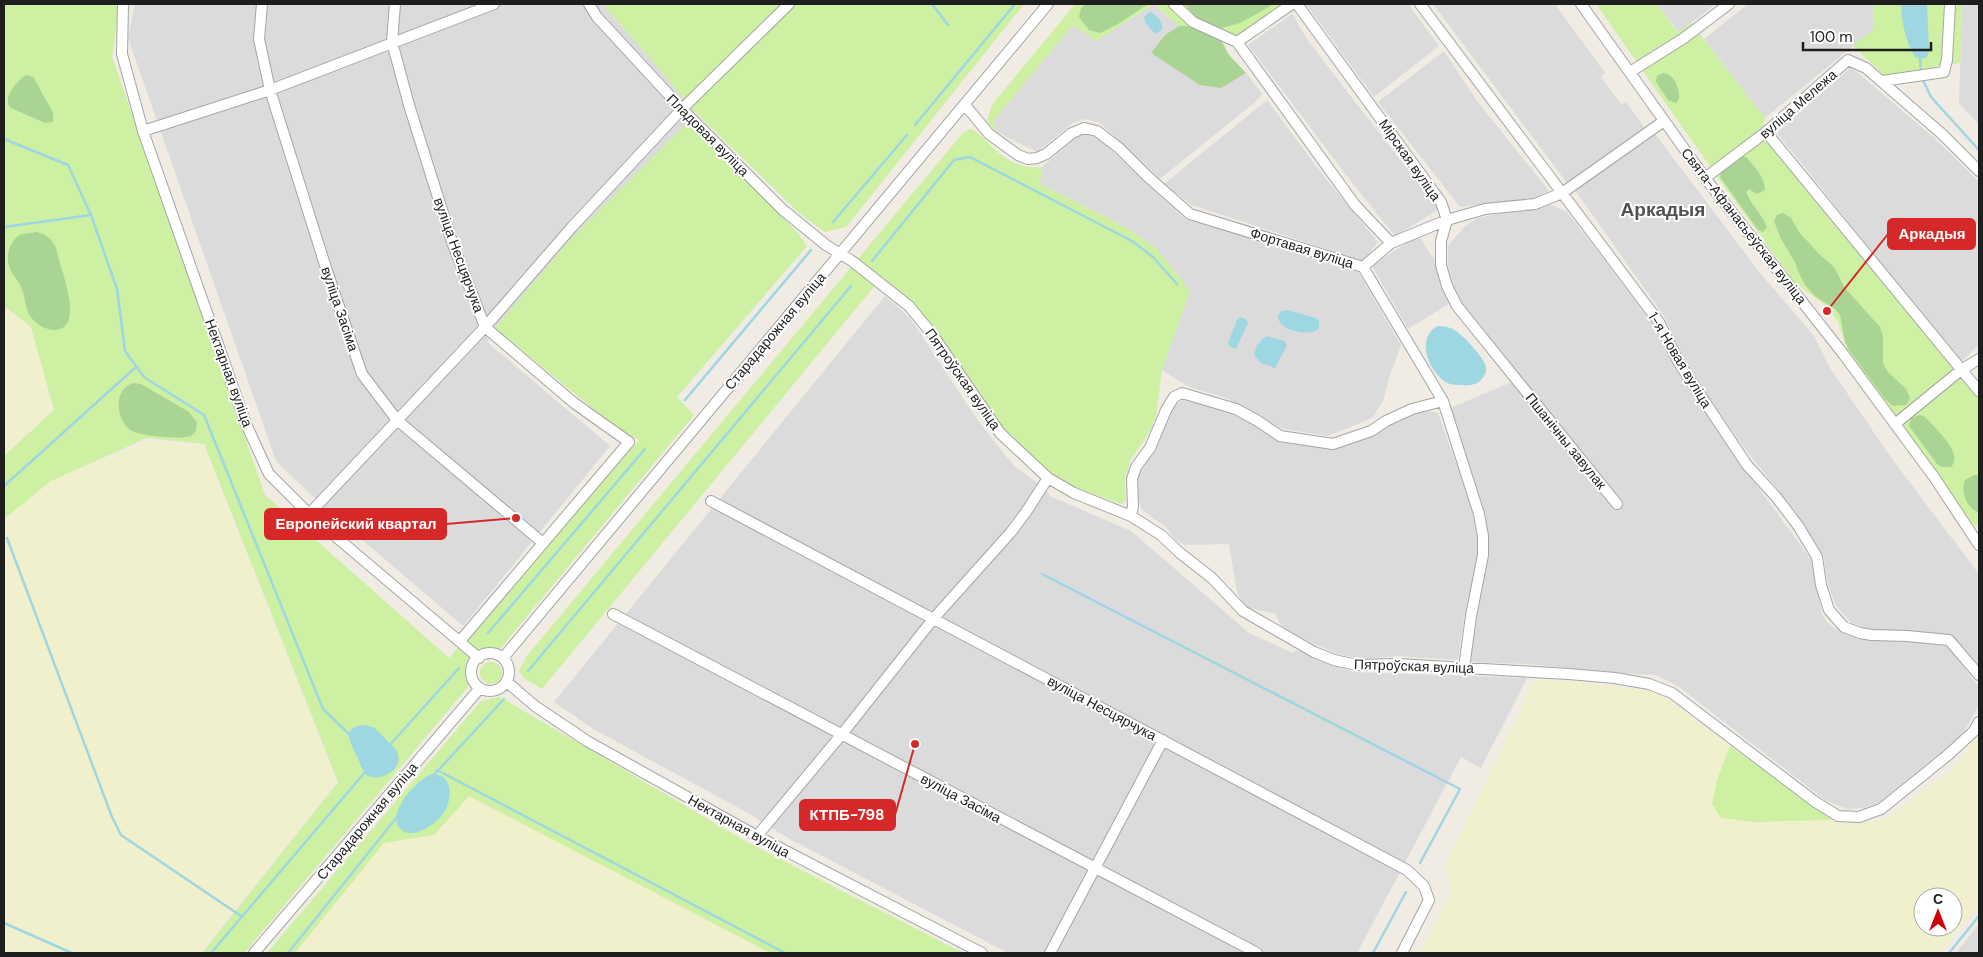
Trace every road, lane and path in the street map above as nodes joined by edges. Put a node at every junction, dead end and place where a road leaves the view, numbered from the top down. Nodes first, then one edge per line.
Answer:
1 (123, 4) edge
2 (262, 4) edge
3 (395, 4) edge
4 (494, 4) edge
5 (589, 4) edge
6 (789, 4) edge
7 (1048, 4) edge
8 (1174, 4) edge
9 (1292, 4) edge
10 (1297, 4) edge
11 (1420, 4) edge
12 (1581, 4) edge
13 (1729, 4) edge
14 (1950, 4) edge
15 (392, 42) junction
16 (1237, 42) junction
17 (1630, 72) junction
18 (1882, 81) junction
19 (270, 90) junction
20 (965, 105) junction
21 (682, 109) junction
22 (1664, 121) junction
23 (144, 131) junction
24 (1766, 132) junction
25 (1979, 171) edge
26 (1705, 178) junction
27 (1562, 193) junction
28 (1447, 220) junction
29 (1390, 243) junction
30 (840, 253) junction
31 (1363, 267) junction
32 (484, 327) junction
33 (1979, 359) edge
34 (1961, 370) junction
35 (1979, 391) edge
36 (1443, 401) junction
37 (397, 420) junction
38 (1894, 424) junction
39 (1048, 478) junction
40 (711, 501) dead end
41 (1617, 504) dead end
42 (309, 514) junction
43 (1131, 516) junction
44 (1978, 538) edge
45 (544, 543) junction
46 (612, 614) dead end
47 (934, 618) junction
48 (460, 641) junction
49 (479, 658) junction
50 (502, 658) junction
51 (1464, 668) junction
52 (1979, 675) edge
53 (507, 682) junction
54 (480, 688) junction
55 (1979, 722) edge
56 (842, 734) junction
57 (1163, 740) junction
58 (757, 836) junction
59 (1095, 869) junction
60 (254, 953) edge
61 (982, 953) edge
62 (1050, 953) edge
63 (1257, 953) edge
64 (1402, 953) edge

1 - 23 street, Нектарная вуліца
2 - 19 street, вуліца Засіма
3 - 15 street, вуліца Несцярчука
4 - 15 street
5 - 21 street, Пладовая вуліца
6 - 21 street
7 - 20 street, Старадарожная вуліца
8 - 16 street
9 - 16 street
10 - 28 street, Мірская вуліца
11 - 27 street, 1-я Новая вуліца
12 - 17 street, Свята-Афанасьеўская вуліца
13 - 17 street
14 - 18 street
15 - 19 street
15 - 32 street, вуліца Несцярчука
16 - 29 street
17 - 22 street, Свята-Афанасьеўская вуліца
18 - 24 street, вуліца Мележа
18 - 25 street, вуліца Мележа
19 - 23 street
19 - 37 street, вуліца Засіма
20 - 30 street, Старадарожная вуліца
20 - 31 street, Фортавая вуліца
21 - 30 street, Пладовая вуліца
21 - 32 street
22 - 26 street, Свята-Афанасьеўская вуліца
22 - 27 street
23 - 42 street, Нектарная вуліца
24 - 26 street, вуліца Мележа
24 - 34 street
26 - 38 street, Свята-Афанасьеўская вуліца
27 - 28 street
27 - 52 street, 1-я Новая вуліца
28 - 29 street
28 - 41 street, Пшанічны завулак
29 - 31 street
30 - 39 street, Пятроўская вуліца
30 - 50 street, Старадарожная вуліца
31 - 36 street, Фортавая вуліца
32 - 37 street
32 - 45 street, вуліца Несцярчука
33 - 34 street
34 - 35 street
34 - 38 street
36 - 43 street
36 - 51 street, Фортавая вуліца
37 - 42 street
37 - 45 street, вуліца Засіма
38 - 44 street, Свята-Афанасьеўская вуліца
39 - 43 street, Пятроўская вуліца
39 - 47 street
40 - 47 street, вуліца Несцярчука
42 - 48 street, Нектарная вуліца
43 - 51 street, Пятроўская вуліца
45 - 48 street
46 - 56 street, вуліца Засіма
47 - 56 street
47 - 57 street, вуліца Несцярчука
48 - 49 street, Нектарная вуліца
49 - 50 street
49 - 54 street
50 - 53 street
51 - 55 street, Пятроўская вуліца
53 - 54 street
53 - 58 street, Нектарная вуліца
54 - 60 street, Старадарожная вуліца
56 - 58 street
56 - 59 street, вуліца Засіма
57 - 59 street
57 - 64 street, вуліца Несцярчука
58 - 61 street, Нектарная вуліца
59 - 62 street
59 - 63 street, вуліца Засіма

